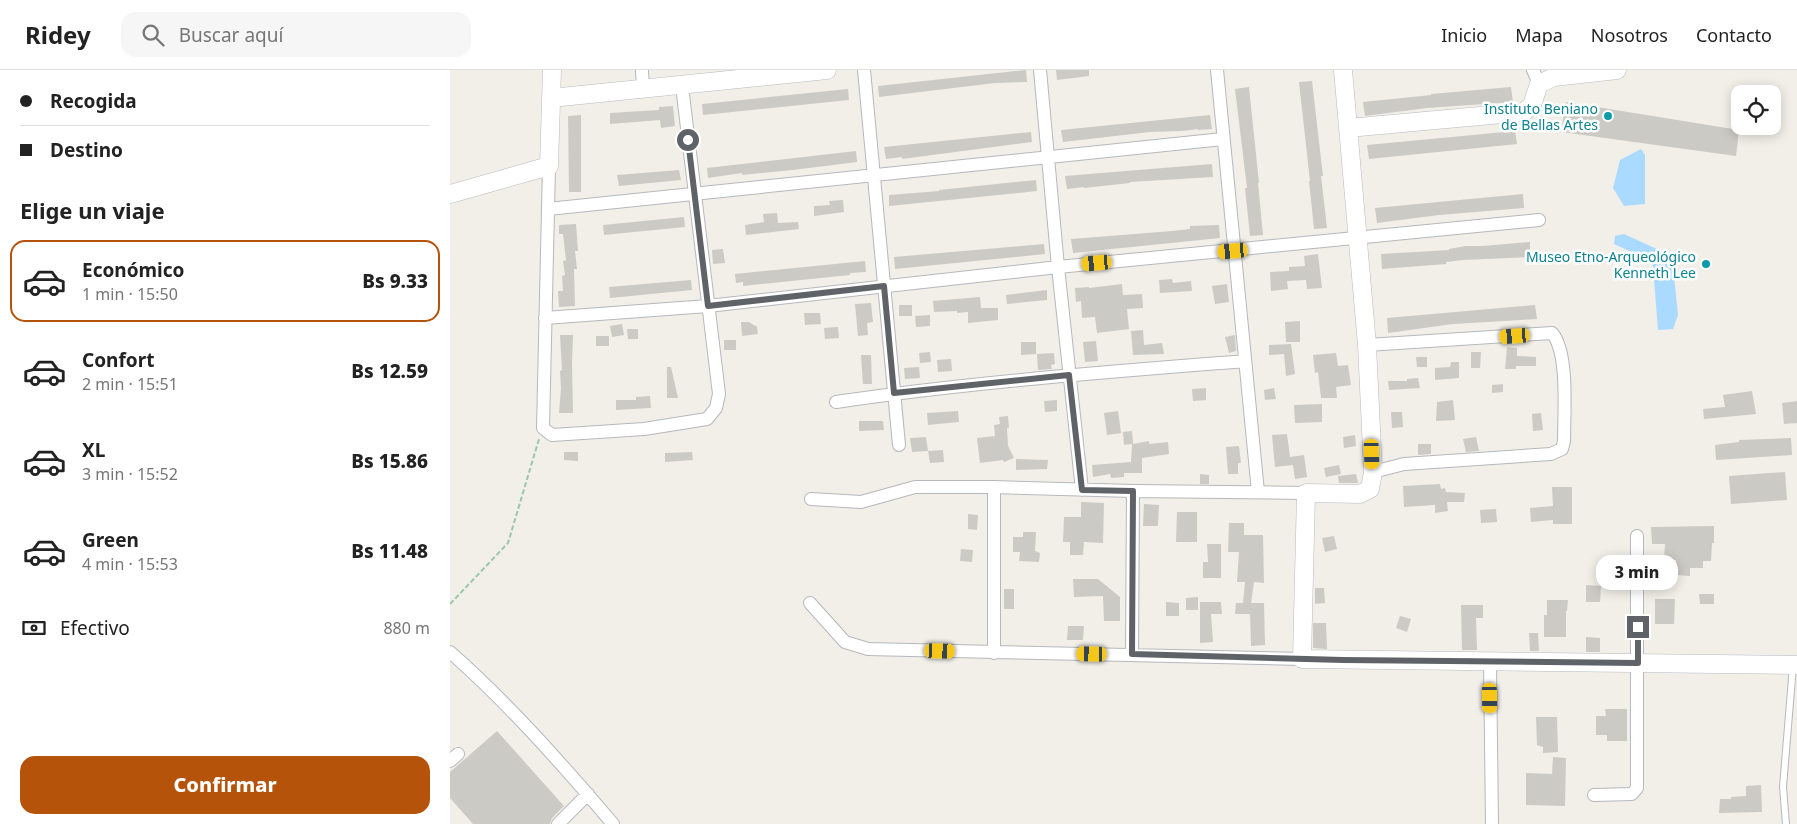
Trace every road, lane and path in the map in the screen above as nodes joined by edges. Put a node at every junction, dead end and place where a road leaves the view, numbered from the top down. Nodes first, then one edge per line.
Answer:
1 (552, 70) edge
2 (642, 70) edge
3 (827, 70) edge
4 (864, 70) edge
5 (1040, 70) edge
6 (1218, 70) edge
7 (1343, 70) edge
8 (1617, 70) edge
9 (754, 74) edge
10 (1536, 77) edge
11 (682, 86) junction
12 (643, 89) junction
13 (551, 98) junction
14 (1348, 128) junction
15 (1223, 139) junction
16 (1048, 158) junction
17 (549, 166) junction
18 (874, 176) junction
19 (450, 194) edge
20 (694, 194) junction
21 (548, 208) junction
22 (1539, 220) dead end
23 (1357, 236) junction
24 (1233, 251) junction
25 (1058, 267) junction
26 (884, 286) junction
27 (708, 306) junction
28 (545, 318) junction
29 (1367, 346) junction
30 (1246, 361) junction
31 (1069, 375) junction
32 (894, 393) junction
33 (836, 402) dead end
34 (543, 428) junction
35 (900, 445) dead end
36 (1373, 472) junction
37 (994, 486) junction
38 (1082, 490) junction
39 (1133, 491) junction
40 (1258, 492) junction
41 (1306, 493) junction
42 (811, 499) dead end
43 (1638, 536) dead end
44 (450, 604) edge
45 (810, 604) dead end
46 (450, 652) edge
47 (994, 653) junction
48 (1132, 654) junction
49 (1302, 659) junction
50 (1490, 662) junction
51 (1638, 663) junction
52 (1795, 665) edge
53 (588, 794) junction
54 (1594, 795) dead end
55 (558, 824) edge
56 (613, 824) edge
57 (1492, 824) edge
58 (1786, 824) edge

1 - 13 street
2 - 12 street
3 - 9 street
4 - 18 street
5 - 16 street
6 - 15 street
7 - 14 street
8 - 10 street
9 - 11 street
10 - 14 street
11 - 12 street
11 - 20 street
12 - 13 street
13 - 17 street
14 - 23 street
15 - 16 street
15 - 24 street
16 - 18 street
16 - 25 street
17 - 19 street
17 - 21 street
18 - 20 street
18 - 26 street
20 - 21 street
20 - 27 street
21 - 28 street
22 - 23 street
23 - 24 street
23 - 29 street
24 - 25 street
24 - 30 street
25 - 26 street
25 - 31 street
26 - 27 street
26 - 32 street
27 - 28 street
27 - 34 street
28 - 34 street
29 - 36 street
29 - 36 street
30 - 31 street
30 - 40 street
31 - 32 street
31 - 38 street
32 - 33 street
32 - 35 street
34 - 44 path
36 - 41 street
37 - 38 street
37 - 42 street
37 - 47 street
38 - 39 street
39 - 40 street
39 - 48 street
40 - 41 street
41 - 49 street
43 - 51 street
45 - 47 street
46 - 53 street
47 - 48 street
48 - 49 street
49 - 50 street
50 - 51 street
50 - 57 street
51 - 52 street
51 - 54 street
52 - 58 lane
53 - 55 street
53 - 56 street

